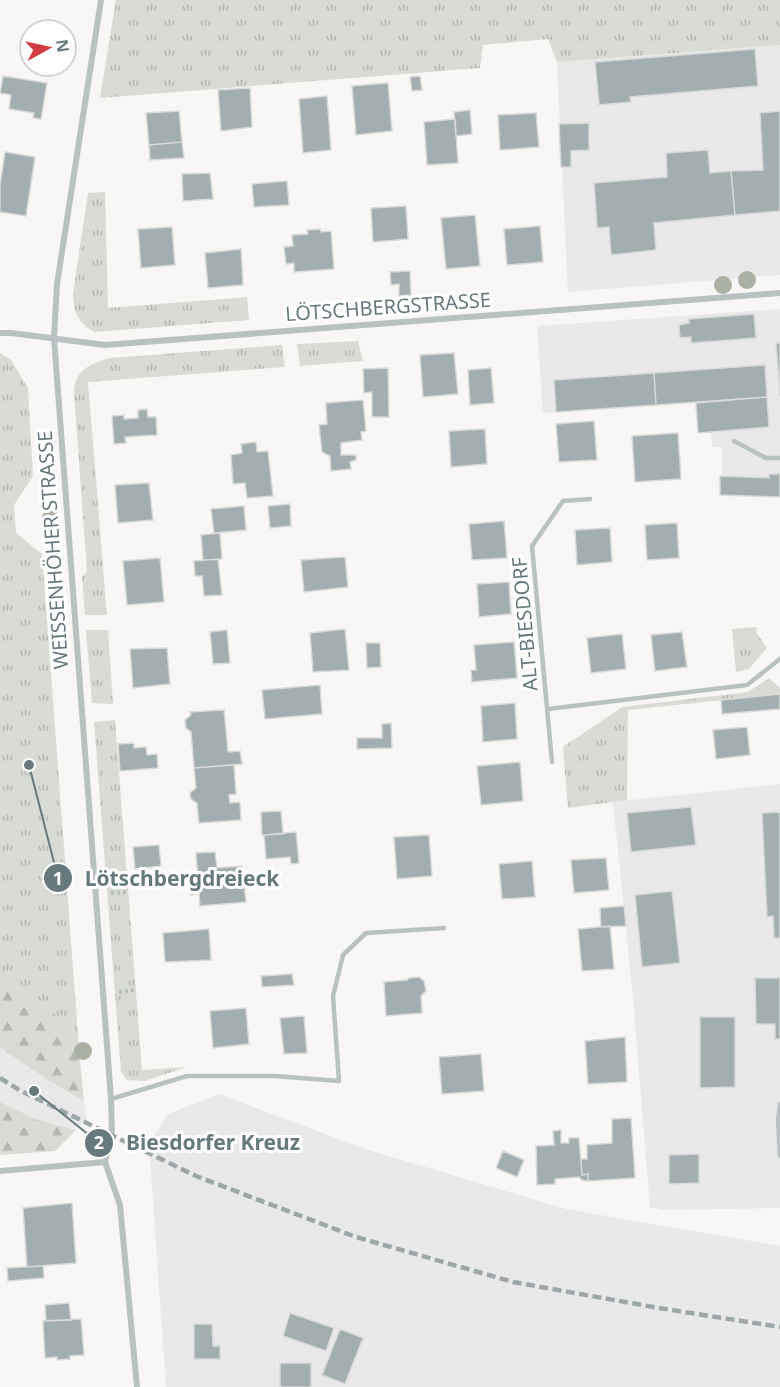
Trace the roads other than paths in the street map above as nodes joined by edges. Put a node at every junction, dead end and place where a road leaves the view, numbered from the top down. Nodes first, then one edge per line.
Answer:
1 (101, 0) edge
2 (780, 293) edge
3 (0, 333) edge
4 (54, 338) junction
5 (734, 441) dead end
6 (780, 458) edge
7 (590, 499) dead end
8 (780, 659) edge
9 (548, 708) junction
10 (552, 762) dead end
11 (444, 928) dead end
12 (111, 1099) junction
13 (780, 1104) edge
14 (780, 1156) edge
15 (105, 1162) junction
16 (0, 1171) edge
17 (137, 1387) edge

1 - 4 street, WEISSENHÖHER STRASSE
2 - 4 street, LÖTSCHBERGSTRASSE
3 - 4 street, LÖTSCHBERGSTRASSE
4 - 12 street, WEISSENHÖHER STRASSE
5 - 6 lane
7 - 9 lane, ALT-BIESDORF
8 - 9 lane, ALT-BIESDORF
9 - 10 lane, ALT-BIESDORF
11 - 12 lane
12 - 15 street, WEISSENHÖHER STRASSE
13 - 14 lane
15 - 16 street
15 - 17 street

